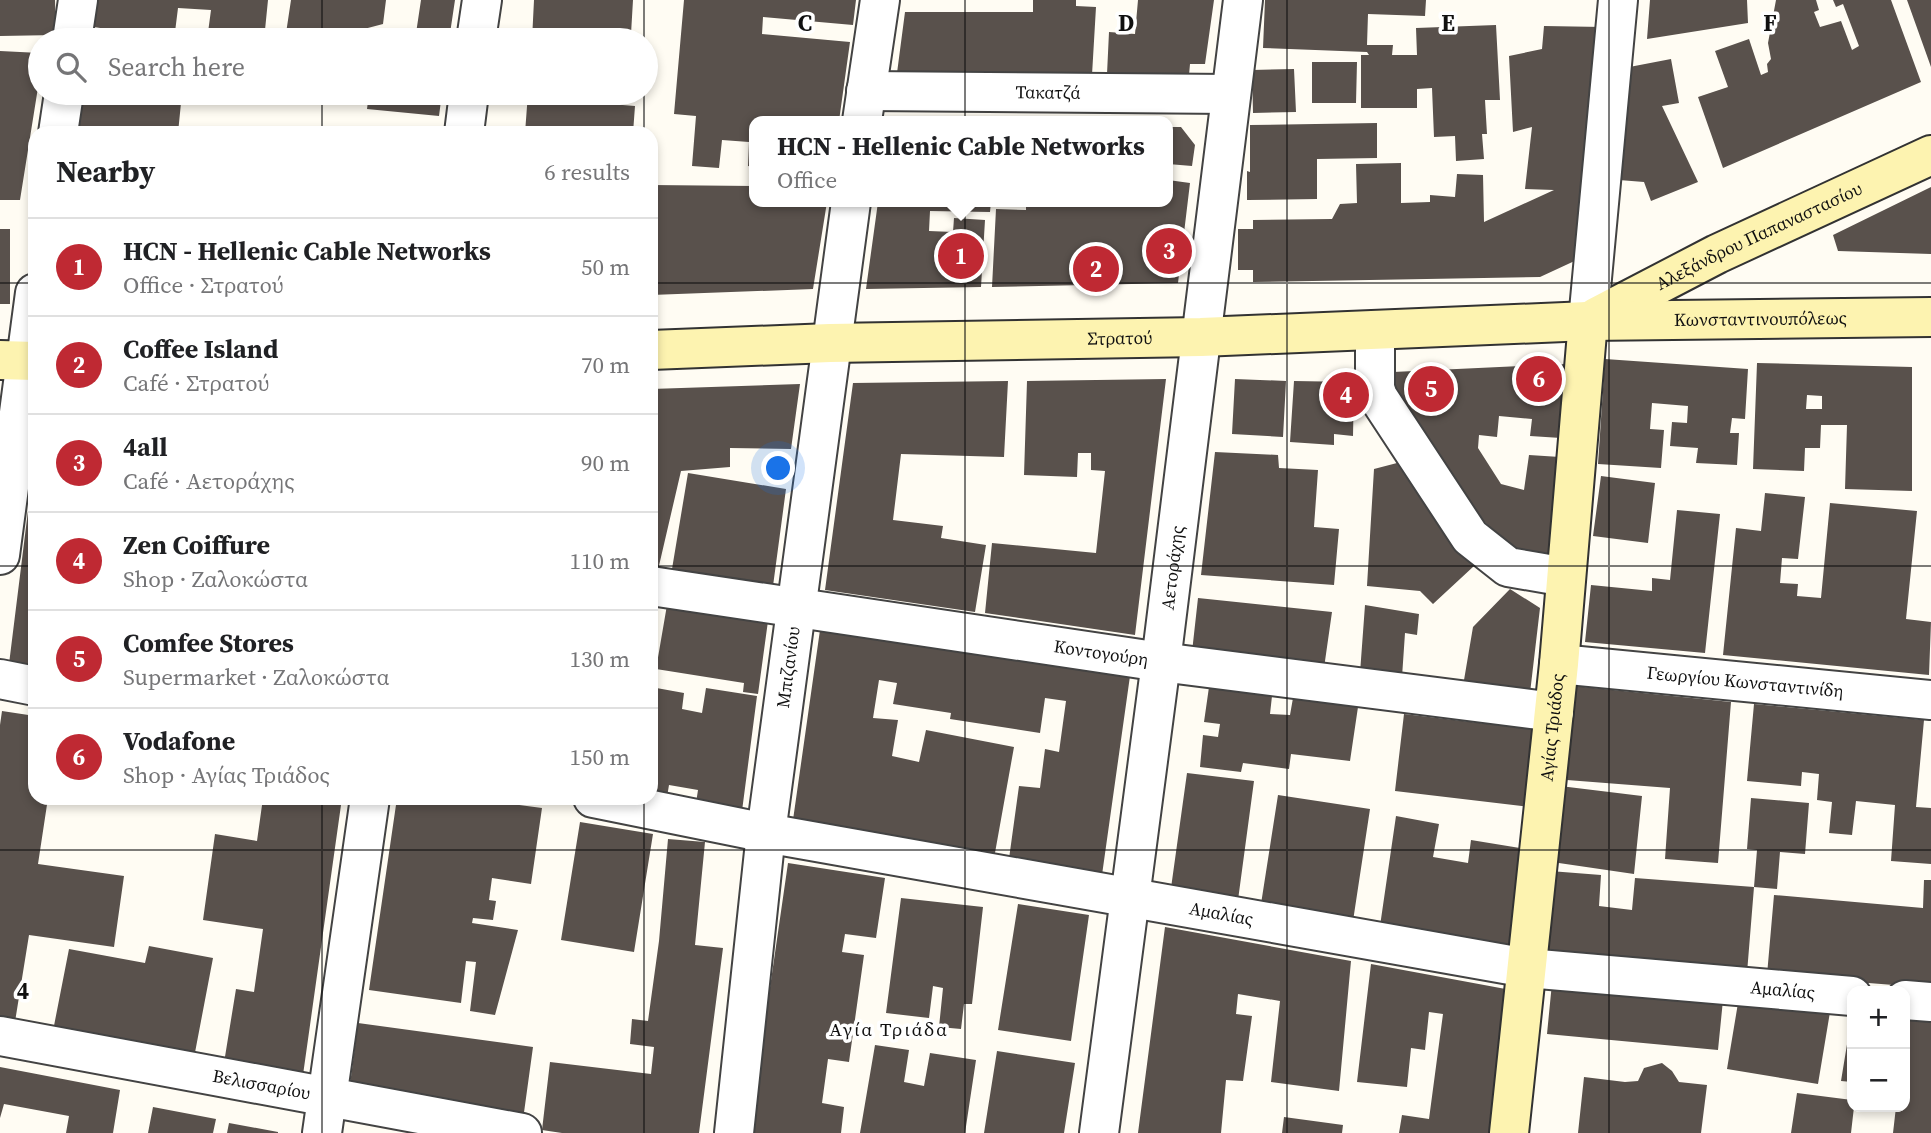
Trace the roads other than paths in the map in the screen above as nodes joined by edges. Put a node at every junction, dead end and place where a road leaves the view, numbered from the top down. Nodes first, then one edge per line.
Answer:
1 (78, 0) edge
2 (482, 0) edge
3 (880, 0) edge
4 (1243, 0) edge
5 (1618, 0) edge
6 (74, 28) edge
7 (478, 28) edge
8 (1231, 94) junction
9 (62, 105) edge
10 (468, 105) edge
11 (864, 106) edge
12 (59, 126) edge
13 (465, 126) edge
14 (1931, 155) edge
15 (850, 207) edge
16 (1931, 317) edge
17 (1588, 321) junction
18 (28, 325) edge
19 (1375, 330) junction
20 (1201, 337) junction
21 (831, 343) junction
22 (658, 350) edge
23 (20, 361) edge
24 (0, 555) edge
25 (1566, 576) junction
26 (658, 587) edge
27 (795, 609) junction
28 (1161, 662) junction
29 (1559, 664) junction
30 (0, 679) edge
31 (28, 685) edge
32 (1931, 700) edge
33 (1554, 712) junction
34 (369, 805) edge
35 (628, 805) edge
36 (766, 833) junction
37 (1130, 896) junction
38 (1527, 968) junction
39 (1847, 996) edge
40 (1910, 1000) edge
41 (1931, 1002) edge
42 (0, 1036) edge
43 (325, 1115) edge
44 (522, 1133) edge
45 (734, 1133) edge
46 (1099, 1133) edge
47 (1510, 1133) edge

1 - 6 street
2 - 7 street
3 - 11 street
4 - 8 street, Αετοράχης
5 - 17 street
8 - 11 street, Τακατζά
8 - 20 street, Αετοράχης
9 - 12 street
10 - 13 street
14 - 17 main road, Αλεξάνδρου Παπαναστασίου
15 - 21 street, Μπιζανίου
16 - 17 main road, Κωνσταντινουπόλεως
17 - 19 main road, Στρατού
17 - 25 main road, Αγίας Τριάδος
18 - 23 street
19 - 20 main road, Στρατού
19 - 25 street
20 - 21 main road, Στρατού
20 - 28 street, Αετοράχης
21 - 22 main road, Στρατού
21 - 27 street, Μπιζανίου
23 - 24 street
25 - 29 main road, Αγίας Τριάδος
26 - 27 street, Κοντογούρη
27 - 28 street, Κοντογούρη
27 - 36 street, Μπιζανίου
28 - 33 street, Κοντογούρη
28 - 37 street, Αετοράχης
29 - 32 street, Γεωργίου Κωνσταντινίδη
29 - 33 main road, Αγίας Τριάδος
30 - 31 street
33 - 38 main road, Αγίας Τριάδος
34 - 43 street
35 - 36 street, Αμαλίας
36 - 37 street, Αμαλίας
36 - 45 street, Μπιζανίου
37 - 38 street, Αμαλίας
37 - 46 street, Αετοράχης
38 - 39 street, Αμαλίας
38 - 47 main road, Αγίας Τριάδος
40 - 41 street
42 - 43 street, Βελισσαρίου
43 - 44 street, Βελισσαρίου

